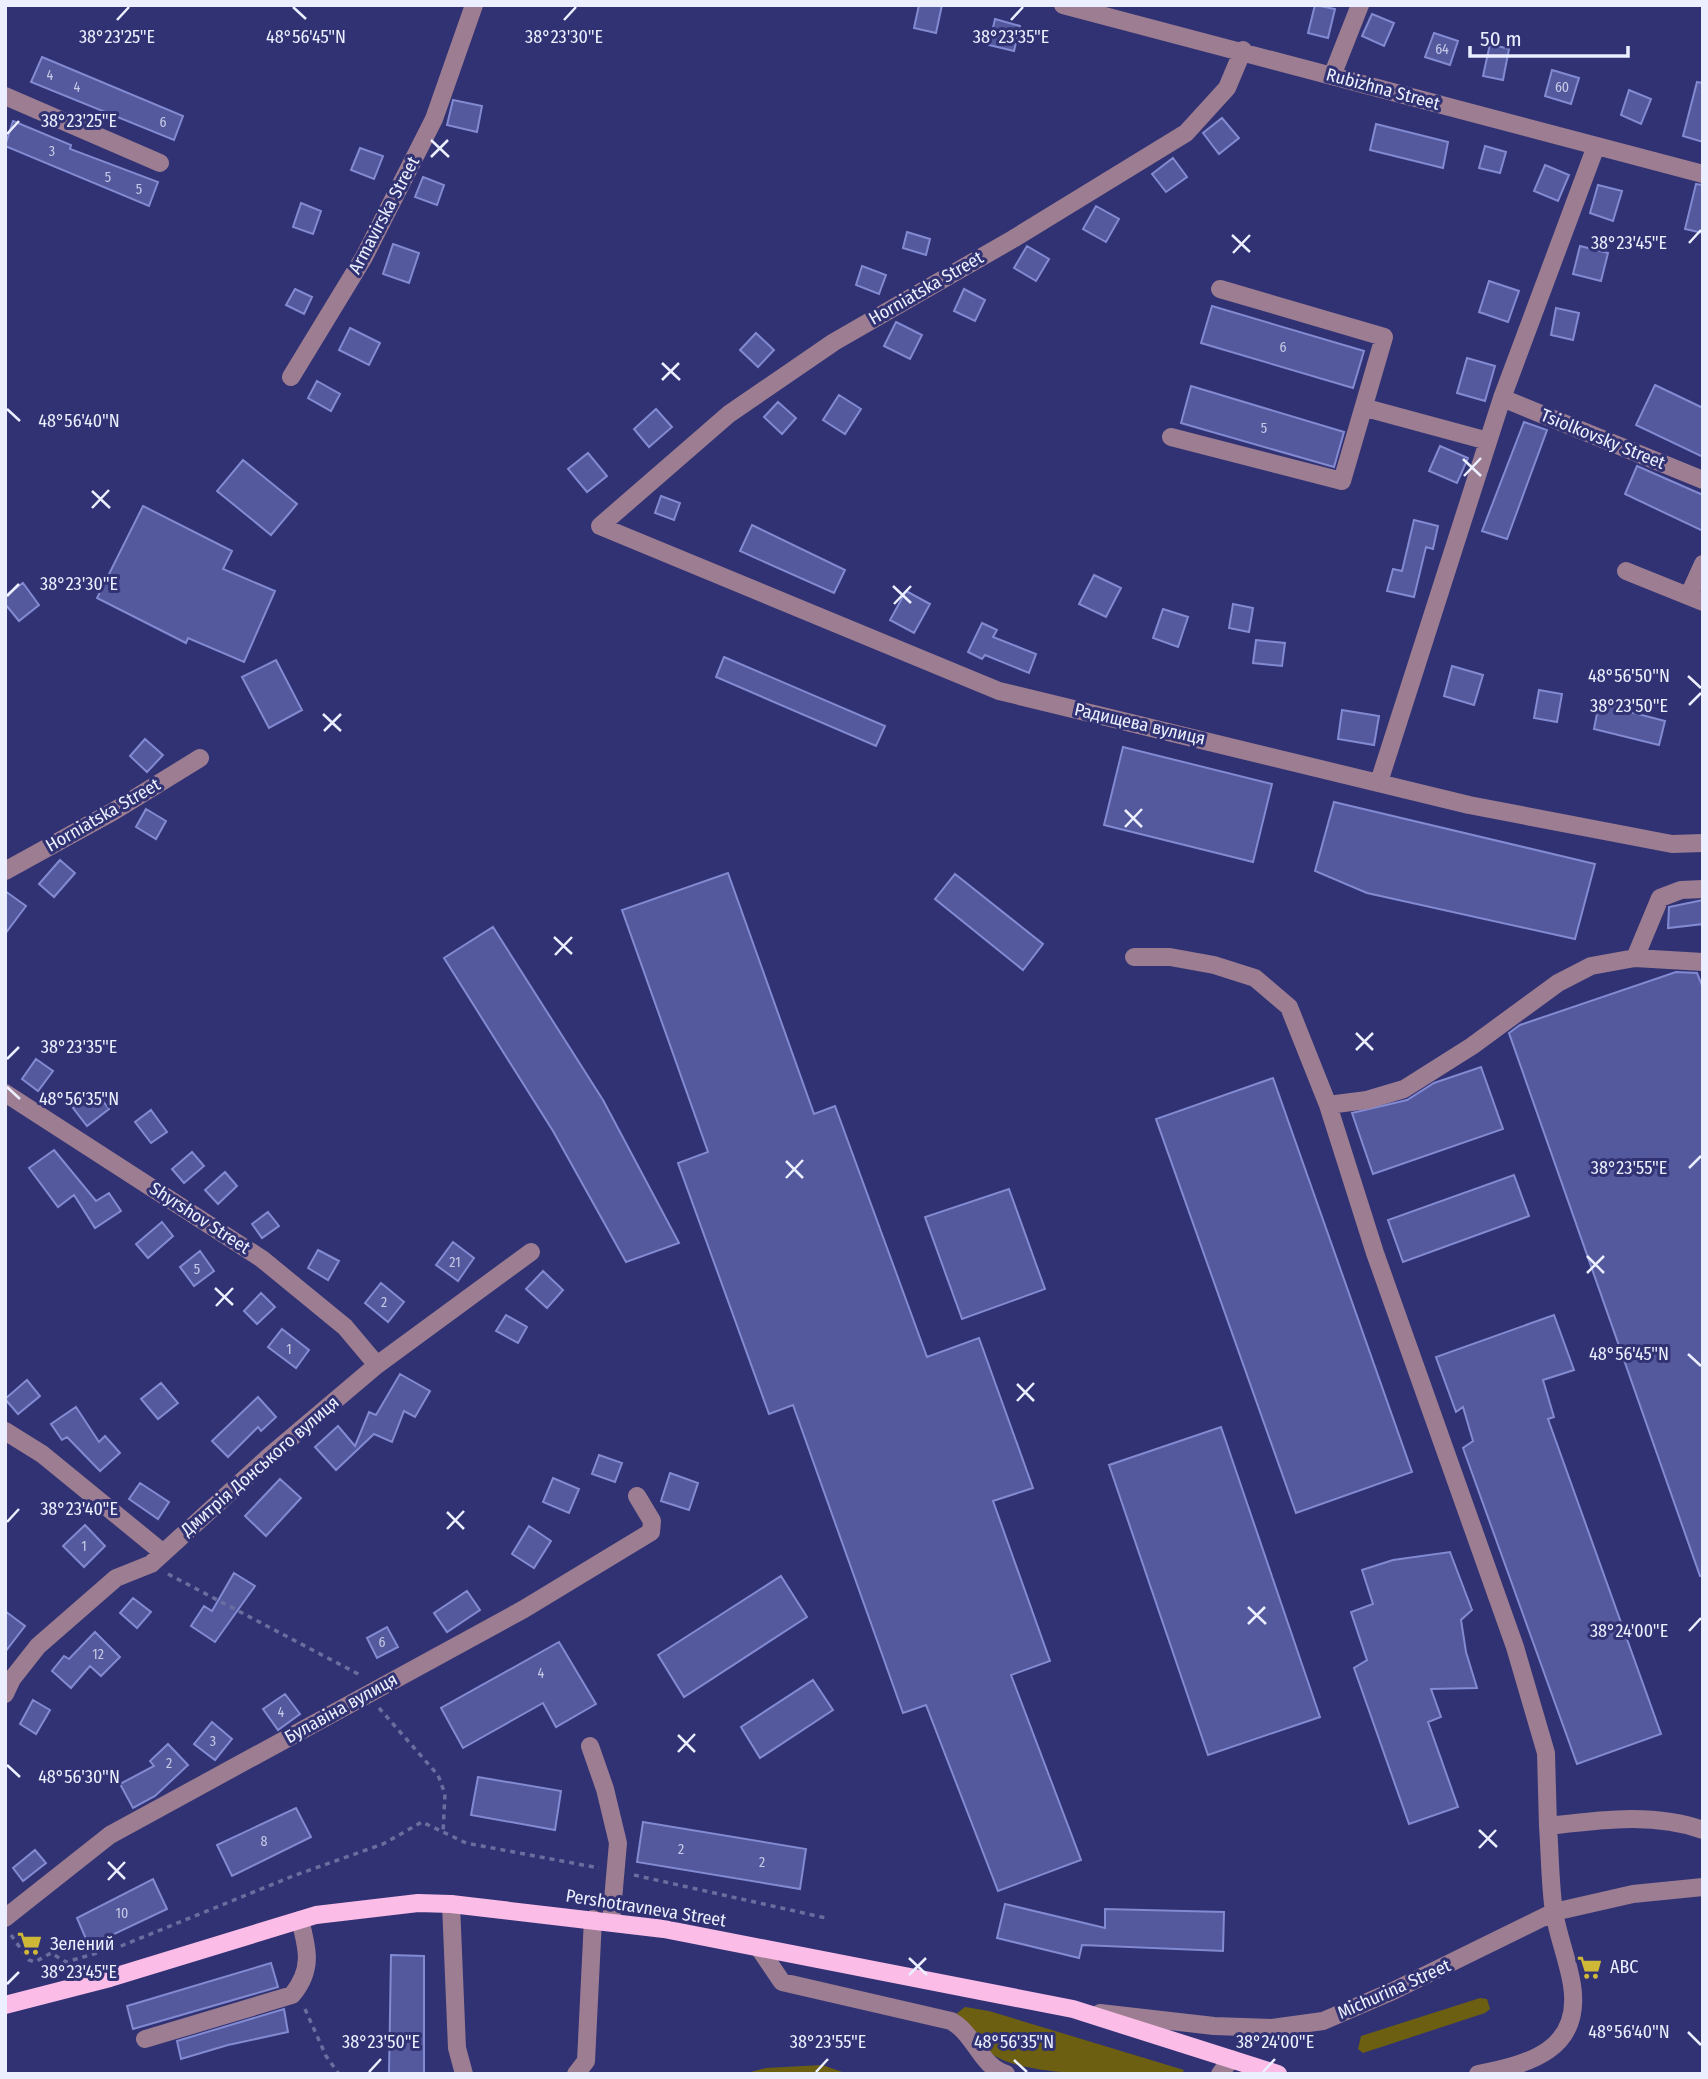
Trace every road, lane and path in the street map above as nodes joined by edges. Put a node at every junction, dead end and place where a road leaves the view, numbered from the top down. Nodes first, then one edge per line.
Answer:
1 (474, 5) edge
2 (1063, 5) edge
3 (1360, 5) edge
4 (1243, 50) junction
5 (1332, 76) junction
6 (5, 96) edge
7 (1596, 146) junction
8 (160, 163) dead end
9 (1703, 174) edge
10 (1220, 289) dead end
11 (291, 377) dead end
12 (1502, 398) junction
13 (1366, 408) junction
14 (1171, 437) dead end
15 (1488, 442) junction
16 (1703, 480) edge
17 (600, 526) joint
18 (1703, 564) edge
19 (1626, 571) dead end
20 (1696, 598) edge
21 (200, 758) dead end
22 (1379, 782) junction
23 (1703, 843) edge
24 (5, 871) edge
25 (1703, 889) edge
26 (1134, 957) dead end
27 (1635, 958) junction
28 (1703, 962) edge
29 (5, 1093) edge
30 (1328, 1105) junction
31 (531, 1252) dead end
32 (377, 1365) junction
33 (5, 1431) edge
34 (637, 1496) dead end
35 (157, 1558) junction
36 (8, 1682) edge
37 (377, 1689) junction
38 (590, 1746) dead end
39 (1548, 1826) junction
40 (1703, 1830) edge
41 (1703, 1887) edge
42 (451, 1904) junction
43 (1554, 1912) junction
44 (5, 1918) edge
45 (300, 1920) junction
46 (602, 1920) junction
47 (5, 1928) edge
48 (759, 1948) junction
49 (299, 1987) junction
50 (5, 2005) edge
51 (1073, 2009) junction
52 (145, 2039) dead end
53 (1231, 2059) junction
54 (999, 2073) edge
55 (339, 2074) edge
56 (464, 2074) edge
57 (576, 2074) edge
58 (1220, 2074) edge
59 (1278, 2074) edge
60 (1478, 2074) edge

1 - 11 street, Armavirska Street
2 - 4 street, Rubizhna Street
3 - 5 street
4 - 5 street, Rubizhna Street
4 - 17 street, Horniatska Street
5 - 7 street, Rubizhna Street
6 - 8 street
7 - 9 street, Rubizhna Street
7 - 12 street
10 - 13 street
12 - 15 street
12 - 16 street, Tsiolkovsky Street
13 - 14 street
13 - 15 street
15 - 22 street
17 - 22 street, Радищева вулиця
18 - 20 street
19 - 20 street
21 - 24 street, Horniatska Street
22 - 23 street, Радищева вулиця
25 - 27 street
26 - 30 street
27 - 28 street
27 - 30 street
29 - 32 street, Shyrshov Street
30 - 39 street
31 - 32 street, Дмитрія Донського вулиця
32 - 35 street, Дмитрія Донського вулиця
33 - 35 street
34 - 37 street, Булавіна вулиця
35 - 36 street, Дмитрія Донського вулиця
35 - 37 path
37 - 44 street, Булавіна вулиця
37 - 47 path
38 - 46 street
39 - 40 street
39 - 43 street
41 - 43 street, Michurina Street
42 - 45 main road, Pershotravneva Street
42 - 46 main road, Pershotravneva Street
42 - 56 street
43 - 51 street, Michurina Street
43 - 60 street
45 - 49 street
45 - 50 main road, Pershotravneva Street
46 - 48 main road, Pershotravneva Street
46 - 57 street
48 - 51 main road, Pershotravneva Street
48 - 54 street
49 - 52 street
49 - 55 path
51 - 53 main road, Pershotravneva Street
53 - 58 street
53 - 59 main road, Pershotravneva Street

